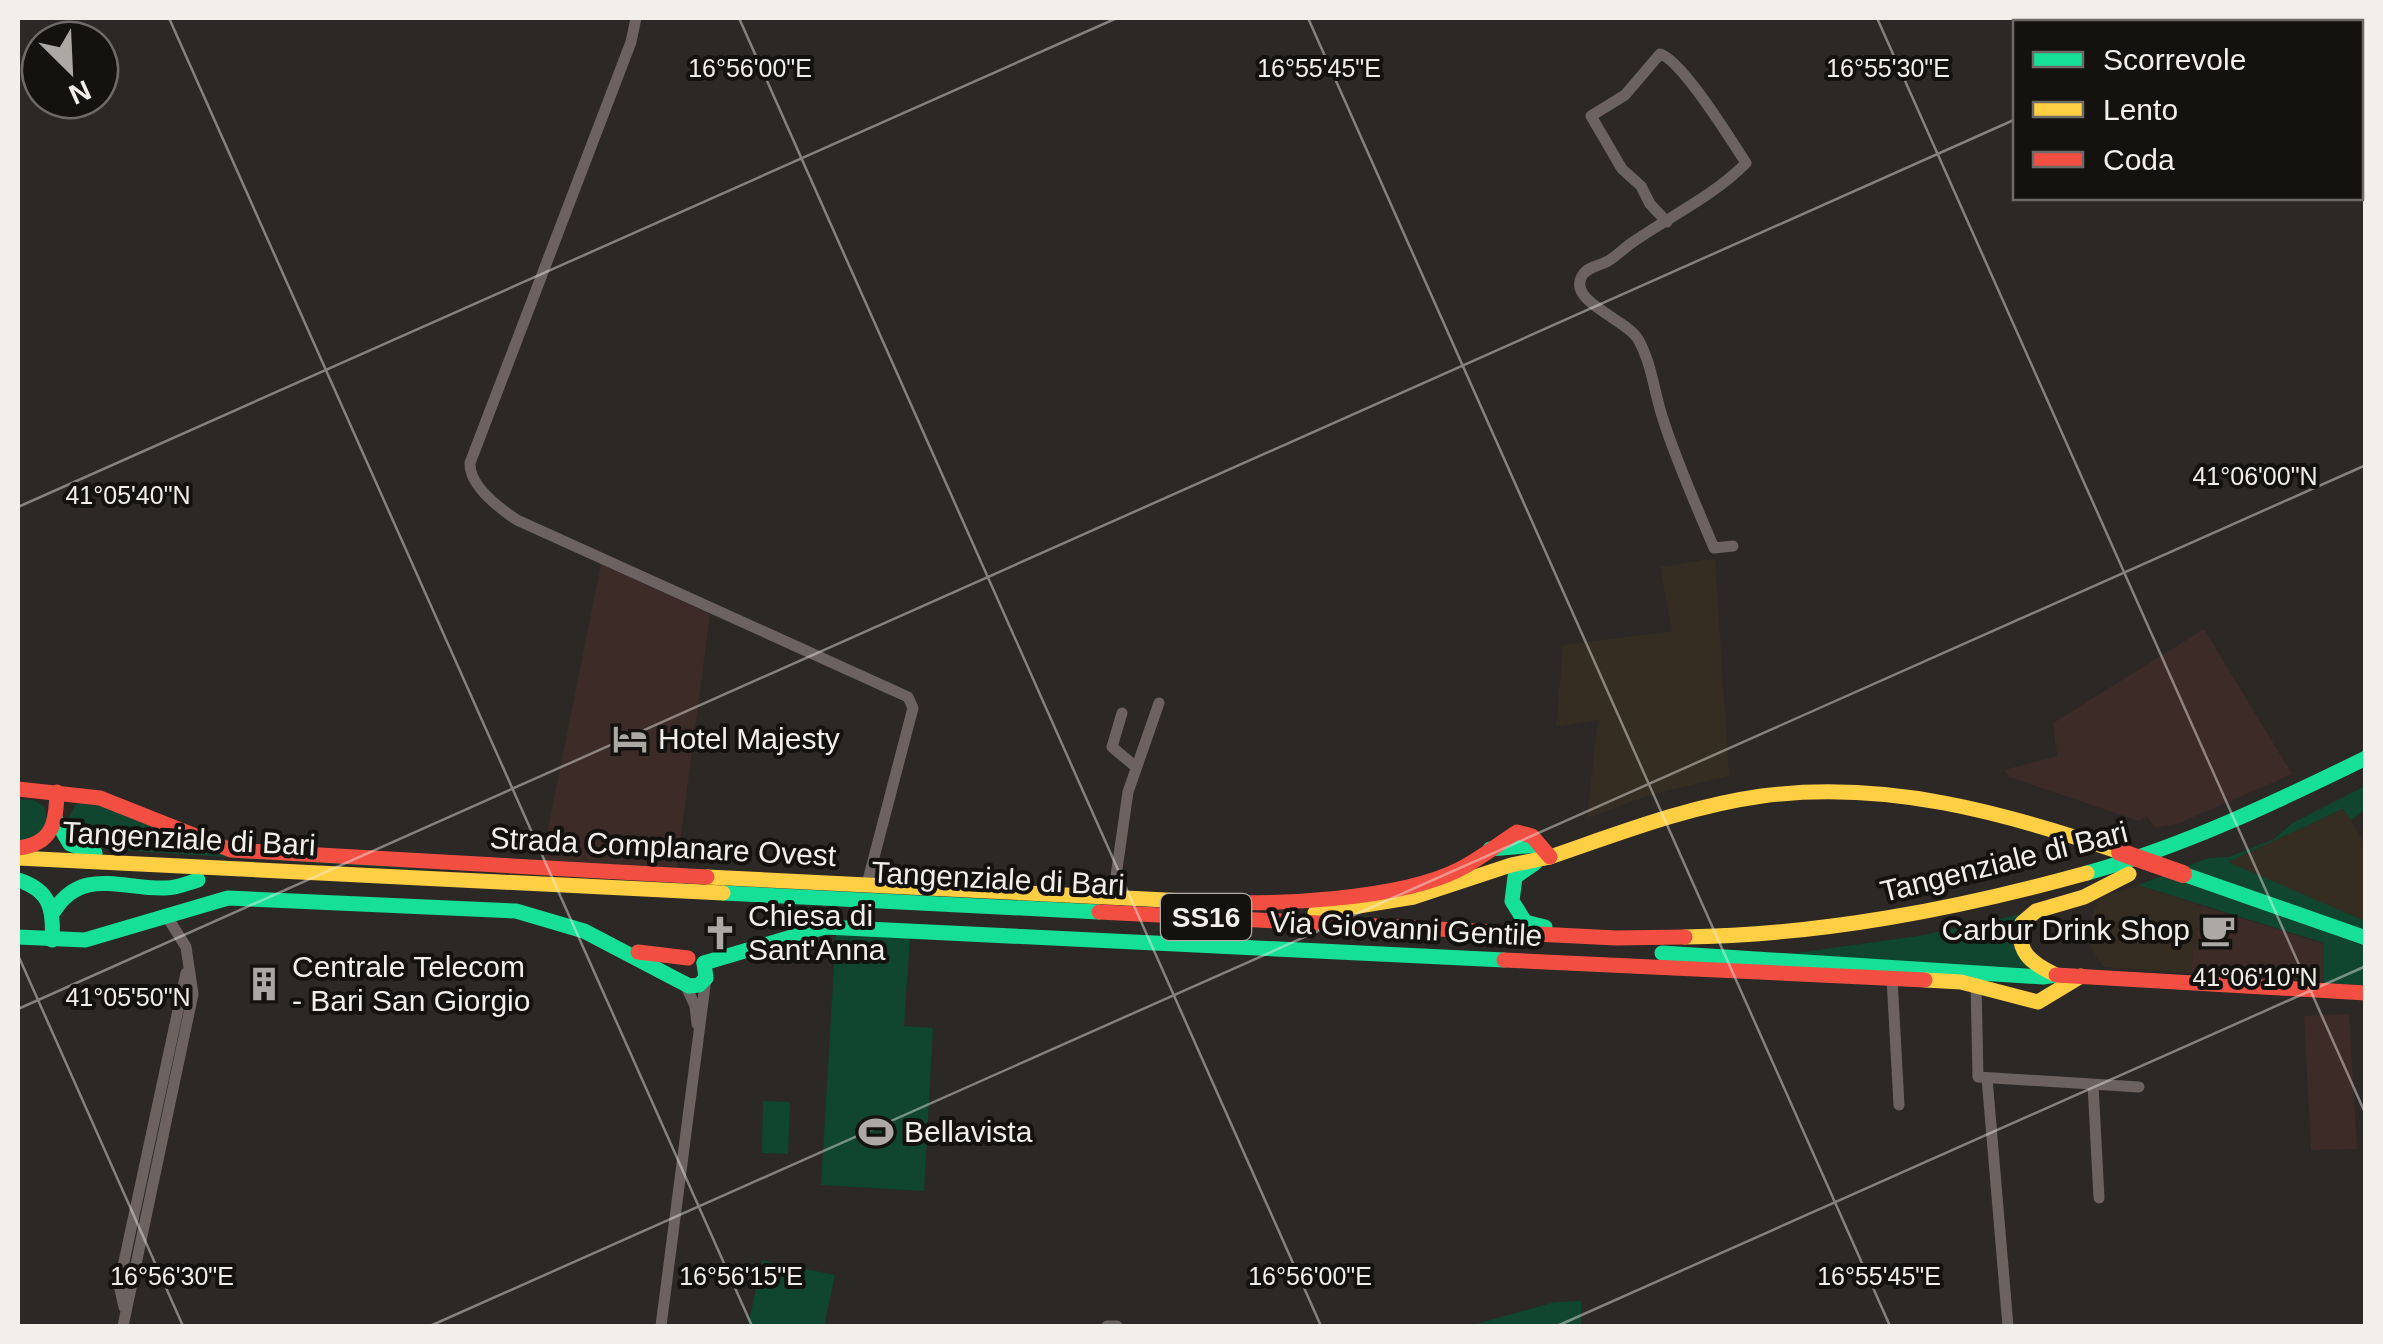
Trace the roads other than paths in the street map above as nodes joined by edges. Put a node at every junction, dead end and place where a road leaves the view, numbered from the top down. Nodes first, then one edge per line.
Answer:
1 (636, 18) edge
2 (1667, 222) junction
3 (1733, 546) dead end
4 (1159, 703) dead end
5 (1122, 714) dead end
6 (2366, 758) edge
7 (1136, 768) junction
8 (2366, 773) edge
9 (18, 790) edge
10 (57, 792) junction
11 (56, 820) junction
12 (18, 848) edge
13 (1545, 851) junction
14 (18, 858) edge
15 (18, 871) edge
16 (197, 873) junction
17 (2129, 874) junction
18 (18, 880) edge
19 (867, 884) junction
20 (1114, 897) junction
21 (54, 912) junction
22 (166, 915) junction
23 (1249, 920) junction
24 (18, 937) edge
25 (1616, 938) junction
26 (2366, 938) edge
27 (52, 940) junction
28 (625, 949) junction
29 (1662, 952) junction
30 (699, 966) junction
31 (2056, 975) junction
32 (2081, 976) junction
33 (1892, 978) junction
34 (682, 981) junction
35 (1976, 984) junction
36 (2366, 993) edge
37 (2047, 999) junction
38 (698, 1033) junction
39 (1987, 1078) junction
40 (2093, 1085) junction
41 (2140, 1087) dead end
42 (1898, 1105) dead end
43 (2099, 1198) dead end
44 (124, 1320) edge
45 (661, 1326) edge
46 (1107, 1326) edge
47 (1117, 1326) edge
48 (2008, 1326) edge

1 - 19 street
2 - 2 street
2 - 3 street
4 - 7 street
5 - 7 street
6 - 25 main road, Tangenziale di Bari / SS16
7 - 20 street
8 - 17 main road, Tangenziale di Bari / SS16
9 - 10 main road, Strada Complanare Ovest
10 - 11 main road
10 - 19 main road, Strada Complanare Ovest
11 - 12 main road
11 - 16 main road
13 - 20 main road, Strada Complanare Ovest
13 - 23 main road, SS16
13 - 25 main road
13 - 26 main road, bridge
14 - 16 main road, Tangenziale di Bari / SS16
15 - 16 main road, Tangenziale di Bari / SS16
16 - 21 main road
16 - 23 main road, Tangenziale di Bari / SS16
16 - 29 main road, Tangenziale di Bari / SS16
17 - 29 main road, Tangenziale di Bari / SS16
17 - 31 main road
18 - 21 main road
19 - 20 main road, Strada Complanare Ovest
21 - 27 main road
22 - 27 main road
22 - 28 main road
22 - 44 street
23 - 25 main road, Tangenziale di Bari / SS16
24 - 27 main road
28 - 30 main road
28 - 34 main road
29 - 31 main road
30 - 33 main road, Via Giovanni Gentile
30 - 34 main road
30 - 34 main road, Via Giovanni Gentile
30 - 38 street
31 - 32 main road
31 - 37 main road
32 - 36 main road
32 - 37 main road
33 - 35 main road, Via Giovanni Gentile
33 - 42 street
34 - 38 street
35 - 37 main road, Via Giovanni Gentile
35 - 39 street
38 - 45 street
39 - 40 street
39 - 48 street
40 - 41 street
40 - 43 street
46 - 47 street

